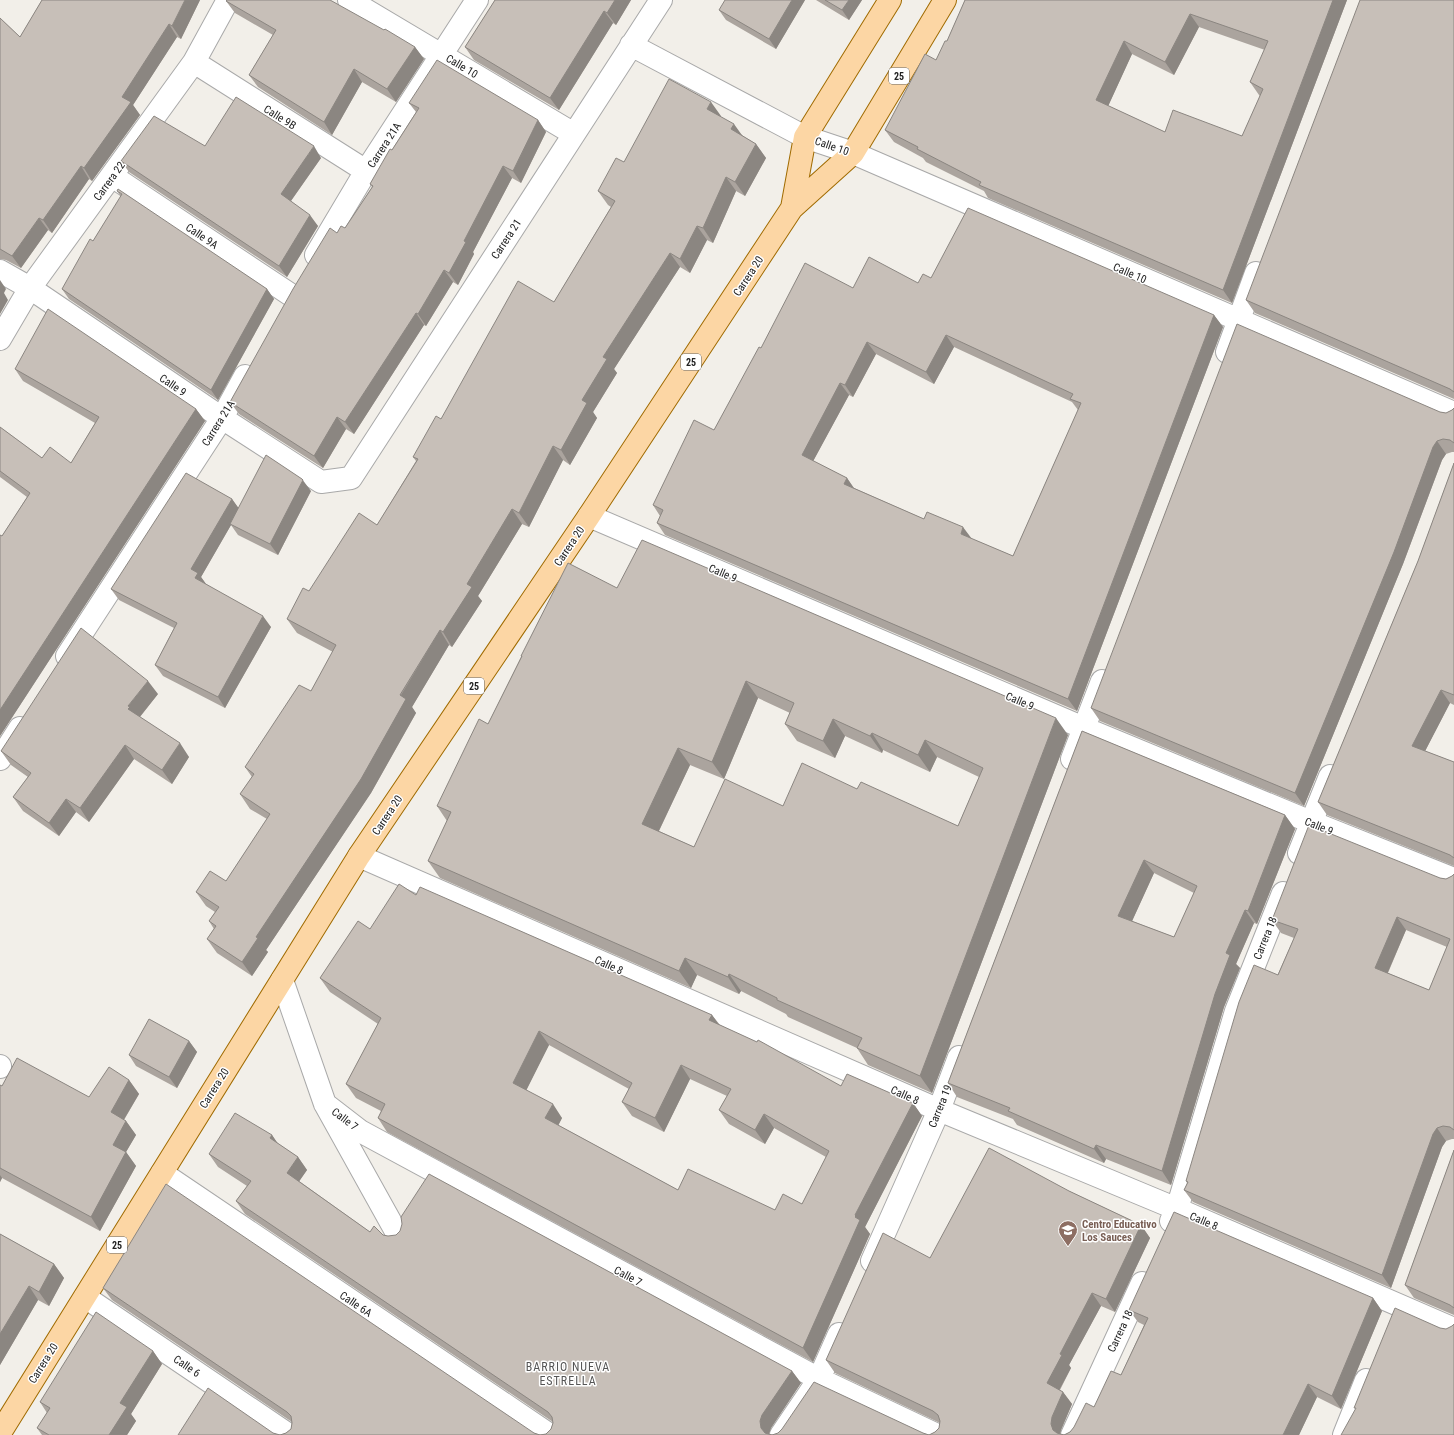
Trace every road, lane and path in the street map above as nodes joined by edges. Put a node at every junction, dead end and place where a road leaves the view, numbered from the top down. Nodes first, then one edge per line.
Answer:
1 (228, 0) edge
2 (349, 0) edge
3 (477, 0) edge
4 (661, 0) edge
5 (890, 0) edge
6 (945, 0) edge
7 (631, 45) junction
8 (442, 55) junction
9 (194, 62) junction
10 (574, 134) junction
11 (804, 137) junction
12 (853, 153) junction
13 (366, 171) junction
14 (112, 176) junction
15 (792, 208) junction
16 (1264, 253) edge
17 (0, 271) edge
18 (30, 288) junction
19 (291, 295) junction
20 (280, 316) edge
21 (1239, 320) junction
22 (0, 339) edge
23 (256, 356) edge
24 (1219, 372) edge
25 (1453, 409) edge
26 (222, 418) junction
27 (351, 478) joint
28 (590, 516) junction
29 (1109, 662) edge
30 (57, 672) edge
31 (30, 712) edge
32 (1084, 728) junction
33 (1338, 757) edge
34 (0, 759) edge
35 (1064, 781) edge
36 (1311, 822) junction
37 (359, 856) junction
38 (1454, 879) edge
39 (278, 986) junction
40 (965, 1042) edge
41 (326, 1104) junction
42 (940, 1110) junction
43 (162, 1173) junction
44 (1177, 1209) junction
45 (399, 1237) edge
46 (1164, 1237) edge
47 (1151, 1265) edge
48 (864, 1277) edge
49 (1406, 1283) edge
50 (85, 1297) junction
51 (1398, 1304) junction
52 (848, 1313) edge
53 (1389, 1326) edge
54 (1454, 1329) edge
55 (1374, 1362) edge
56 (819, 1379) junction
57 (0, 1433) edge
58 (289, 1435) edge
59 (550, 1435) edge
60 (781, 1435) edge
61 (938, 1435) edge
62 (1072, 1435) edge
63 (1344, 1435) edge

1 - 9 street, Carrera 22
2 - 8 street, Calle 10
3 - 8 street, Carrera 21A
4 - 7 street, Carrera 21
5 - 11 main road, Carrera 20 / 25
6 - 12 main road, Carrera 20 / 25
7 - 10 street, Carrera 21
7 - 11 street, Calle 10
8 - 10 street, Calle 10
8 - 13 street, Carrera 21A
9 - 13 street, Calle 9B
9 - 14 street, Carrera 22
10 - 27 street, Carrera 21
11 - 12 street, Calle 10
11 - 15 main road, Carrera 20 / 25
12 - 15 main road, Carrera 20 / 25
12 - 21 street, Calle 10
13 - 19 street, Carrera 21A
14 - 18 street, Carrera 22
14 - 19 street, Calle 9A
15 - 28 main road, Carrera 20 / 25
16 - 21 street
17 - 18 street, Calle 9
18 - 22 street, Carrera 22
18 - 26 street, Calle 9
19 - 20 street, Carrera 21A
21 - 24 street
21 - 25 street, Calle 10
23 - 26 street, Carrera 21A
26 - 27 street, Calle 9
26 - 30 street, Carrera 21A
28 - 32 street, Calle 9
28 - 37 main road, Carrera 20 / 25
29 - 32 street
31 - 34 street
32 - 35 street
32 - 36 street, Calle 9
33 - 36 street, Carrera 18
36 - 38 street, Calle 9
36 - 44 street, Carrera 18
37 - 39 main road, Carrera 20 / 25
37 - 42 street, Calle 8
39 - 41 street
39 - 43 main road, Carrera 20 / 25
40 - 42 street, Carrera 19
41 - 45 street
41 - 56 street, Calle 7
42 - 44 street, Calle 8
42 - 48 street, Carrera 19
43 - 50 main road, Carrera 20 / 25
43 - 59 street, Calle 6A
44 - 46 street, Carrera 18
44 - 51 street, Calle 8
47 - 62 street, Carrera 18
49 - 51 street
50 - 57 main road, Carrera 20 / 25
50 - 58 street, Calle 6
51 - 53 street
51 - 54 street, Calle 8
52 - 56 street
55 - 63 street
56 - 60 street
56 - 61 street, Calle 7

